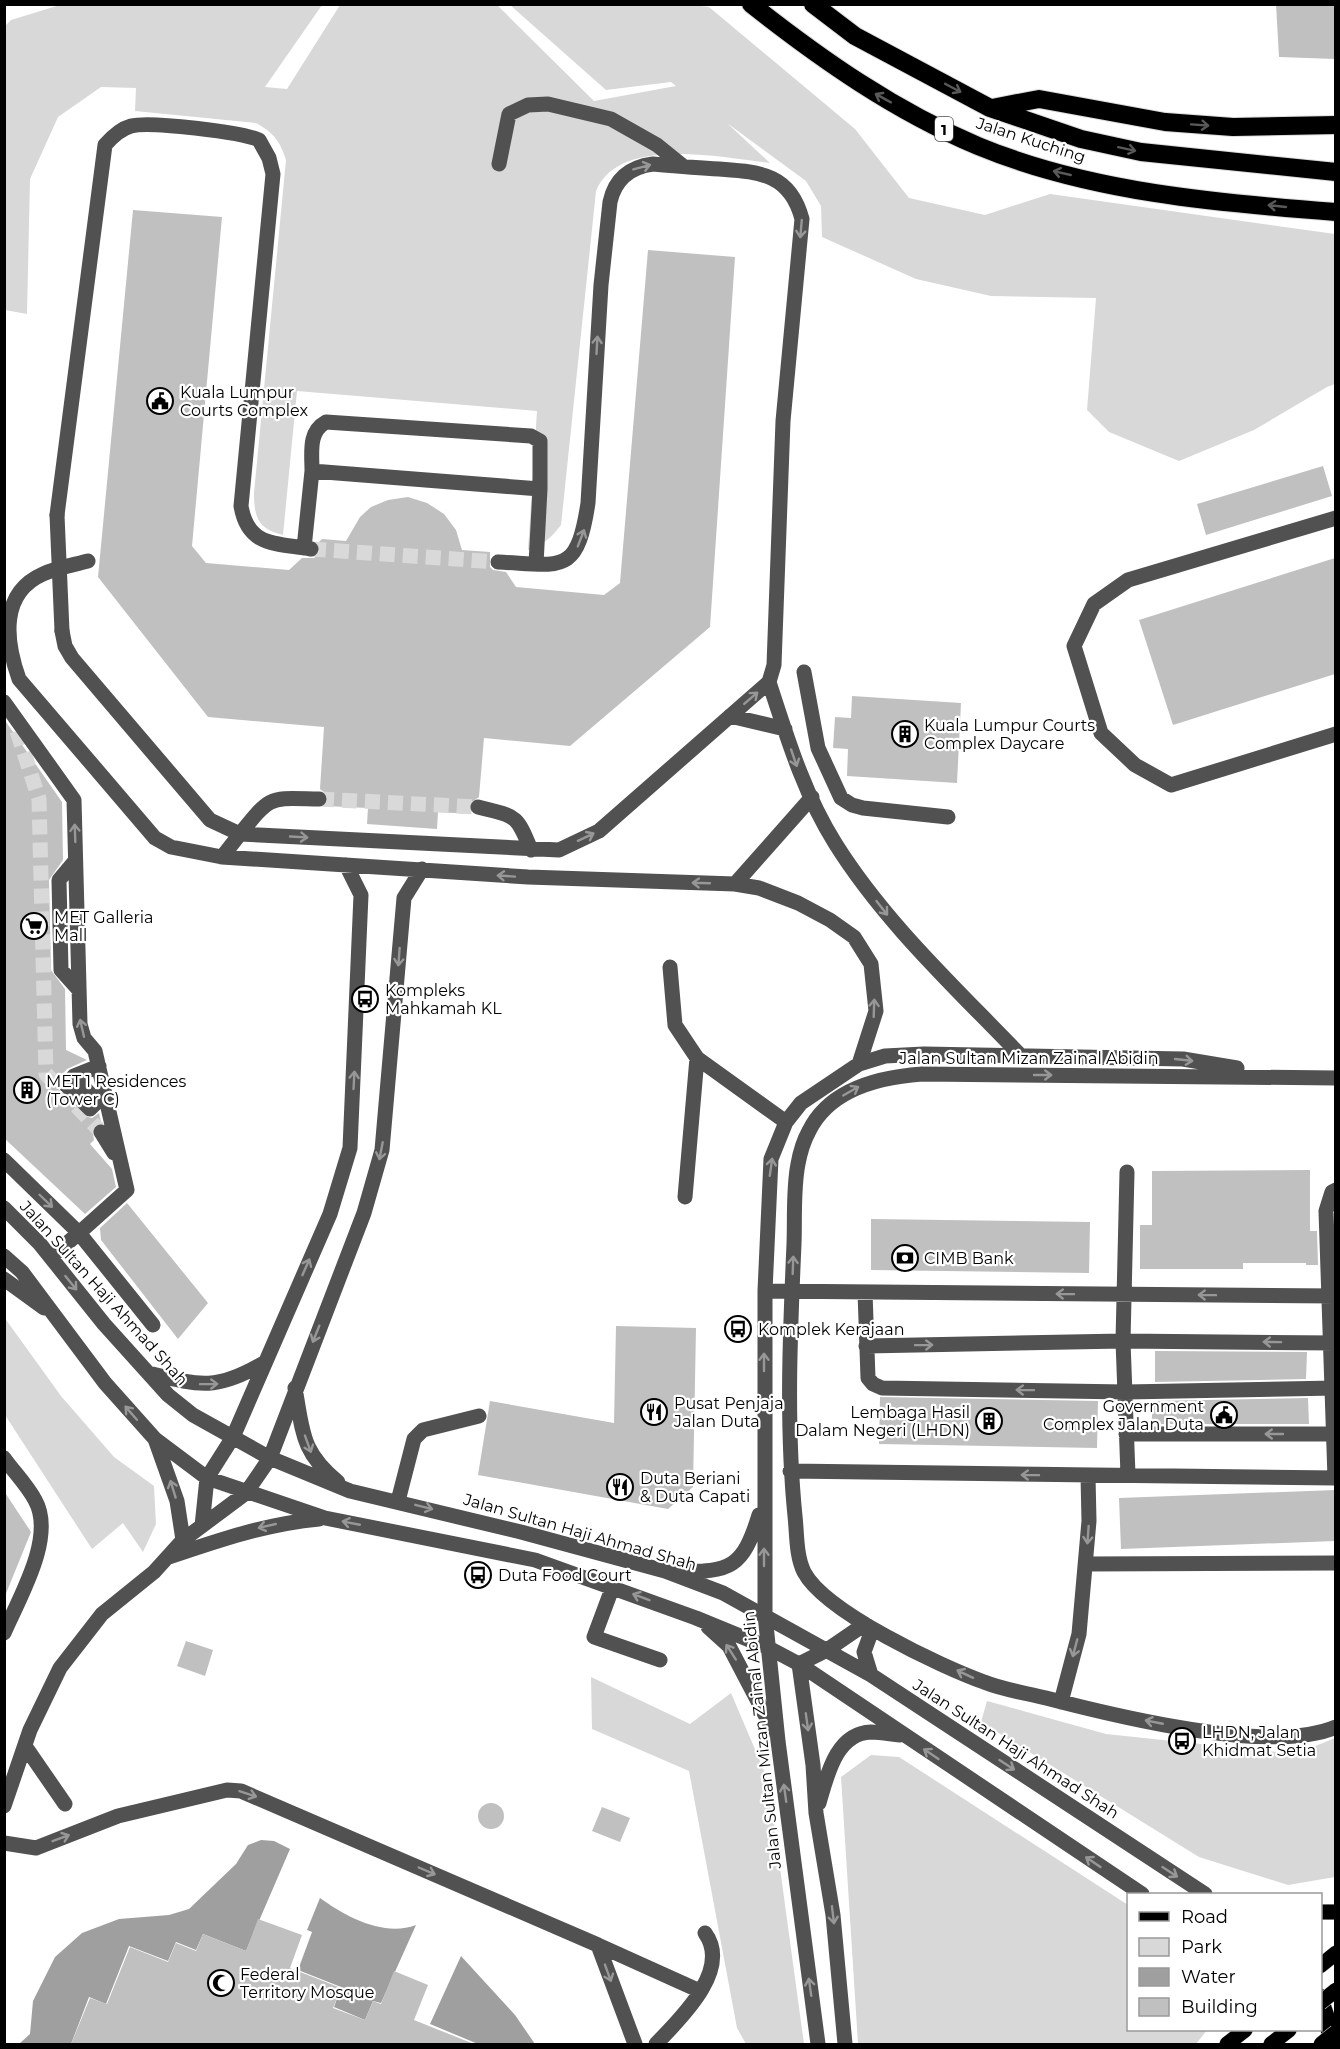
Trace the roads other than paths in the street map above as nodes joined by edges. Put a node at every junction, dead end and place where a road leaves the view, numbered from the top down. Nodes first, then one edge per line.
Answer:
1 (751, 4) edge
2 (813, 4) edge
3 (990, 108) junction
4 (1335, 126) edge
5 (499, 164) dead end
6 (683, 166) junction
7 (1335, 172) edge
8 (1313, 210) junction
9 (1335, 212) edge
10 (1335, 217) edge
11 (312, 471) junction
12 (540, 489) junction
13 (1335, 518) edge
14 (88, 561) dead end
15 (498, 562) tunnel mouth
16 (536, 564) junction
17 (804, 672) dead end
18 (769, 682) junction
19 (7, 707) edge
20 (730, 716) junction
21 (785, 729) junction
22 (17, 731) tunnel mouth
23 (1335, 734) edge
24 (812, 797) junction
25 (319, 799) tunnel mouth
26 (478, 807) tunnel mouth
27 (948, 817) dead end
28 (240, 834) junction
29 (531, 850) junction
30 (222, 857) junction
31 (346, 865) junction
32 (422, 869) junction
33 (735, 884) junction
34 (670, 967) dead end
35 (1021, 1056) junction
36 (697, 1058) junction
37 (860, 1064) junction
38 (99, 1066) junction
39 (74, 1076) dead end
40 (1278, 1076) junction
41 (1335, 1078) edge
42 (786, 1122) junction
43 (101, 1132) tunnel mouth
44 (4, 1160) edge
45 (120, 1162) junction
46 (1127, 1172) dead end
47 (1335, 1190) edge
48 (685, 1197) dead end
49 (4, 1208) edge
50 (79, 1233) junction
51 (4, 1256) edge
52 (51, 1257) junction
53 (4, 1279) edge
54 (765, 1291) junction
55 (792, 1292) junction
56 (865, 1292) junction
57 (1124, 1294) junction
58 (1332, 1296) edge
59 (56, 1317) junction
60 (153, 1324) dead end
61 (1123, 1341) junction
62 (1333, 1342) edge
63 (866, 1346) junction
64 (262, 1364) junction
65 (152, 1374) junction
66 (295, 1388) junction
67 (1334, 1388) edge
68 (1126, 1392) junction
69 (479, 1416) dead end
70 (1126, 1434) junction
71 (1333, 1434) junction
72 (233, 1437) junction
73 (155, 1439) junction
74 (4, 1458) edge
75 (270, 1458) junction
76 (790, 1471) junction
77 (1128, 1475) junction
78 (1088, 1476) junction
79 (207, 1478) junction
80 (1335, 1478) edge
81 (350, 1491) junction
82 (246, 1493) junction
83 (764, 1500) junction
84 (398, 1501) junction
85 (325, 1518) junction
86 (202, 1526) junction
87 (183, 1540) junction
88 (170, 1557) junction
89 (1335, 1563) edge
90 (1087, 1564) junction
91 (665, 1571) junction
92 (613, 1586) junction
93 (765, 1615) junction
94 (696, 1618) junction
95 (868, 1627) junction
96 (4, 1633) edge
97 (767, 1647) junction
98 (827, 1650) junction
99 (660, 1660) dead end
100 (799, 1664) junction
101 (870, 1675) junction
102 (1061, 1702) junction
103 (1335, 1727) edge
104 (903, 1736) junction
105 (778, 1741) junction
106 (25, 1746) junction
107 (65, 1804) dead end
108 (4, 1806) edge
109 (816, 1813) junction
110 (4, 1843) edge
111 (1140, 1893) edge
112 (1203, 1893) edge
113 (705, 1933) dead end
114 (598, 1945) junction
115 (1335, 1953) edge
116 (1322, 1964) edge
117 (1335, 1990) edge
118 (700, 1991) junction
119 (1322, 1999) edge
120 (1322, 2000) edge
121 (1288, 2031) edge
122 (1328, 2036) edge
123 (635, 2044) edge
124 (656, 2044) edge
125 (818, 2044) edge
126 (844, 2044) edge
127 (1271, 2044) edge

8 -> 1 highway, Jalan Kuching / 1
2 -> 3 highway, Jalan Kuching
3 -> 4 highway
3 -> 7 highway, Jalan Kuching
5 - 6 street
16 -> 6 street
6 -> 18 street
8 - 9 highway, Jalan Kuching / 1
8 - 10 highway
11 - 12 street
11 - 12 street
11 - 28 street, bridge
12 - 16 street
13 - 23 street
14 - 30 street
15 - 16 street
17 - 27 street
20 -> 18 street
18 - 21 street
19 - 22 street
38 -> 19 street
20 - 21 street
29 -> 20 street
21 -> 24 street
24 - 33 street
24 -> 35 street
25 - 28 street
26 - 29 street
28 -> 29 street
28 - 30 street
30 - 31 street
31 - 32 street
64 -> 31 street
33 -> 32 street
32 -> 66 street
37 -> 33 street
34 - 36 street
35 - 37 street, Jalan Sultan Mizan Zainal Abidin
35 -> 40 street, Jalan Sultan Mizan Zainal Abidin
36 - 42 street
36 - 48 street
37 - 42 street, Jalan Sultan Mizan Zainal Abidin
38 - 39 street
38 - 45 street
40 - 41 street, Jalan Sultan Mizan Zainal Abidin
55 -> 40 street, Jalan Sultan Mizan Zainal Abidin
54 -> 42 street, Jalan Sultan Mizan Zainal Abidin
43 - 45 street
44 -> 50 street
45 - 50 street
46 - 57 street
47 - 58 street
49 - 52 street, Jalan Sultan Haji Ahmad Shah
50 - 52 street
50 - 60 street
51 - 59 street
52 -> 65 street, Jalan Sultan Haji Ahmad Shah
53 - 59 street
54 - 55 street
83 -> 54 street, Jalan Sultan Mizan Zainal Abidin
55 - 56 street
55 - 76 street, Jalan Sultan Mizan Zainal Abidin
57 -> 56 street
56 - 63 street
58 -> 57 street
57 - 61 street
58 - 62 street
73 -> 59 street
62 -> 61 street
63 -> 61 street
61 - 68 street
62 - 67 street
68 -> 63 street
65 -> 64 street
64 - 72 street
65 - 72 street, Jalan Sultan Haji Ahmad Shah
66 - 75 street
66 -> 81 street
67 - 68 street
67 - 71 street
68 - 70 street
69 - 84 street
71 -> 70 street
70 - 77 street
71 - 80 street
72 - 75 street, Jalan Sultan Haji Ahmad Shah
72 - 79 street
73 - 79 street
87 -> 73 street
74 - 96 street
75 - 81 street, Jalan Sultan Haji Ahmad Shah
75 - 82 street
78 -> 76 street
76 - 95 street, Jalan Sultan Mizan Zainal Abidin
77 - 78 street
77 - 80 street
78 -> 90 street
79 - 82 street
79 - 86 street
81 - 84 street, Jalan Sultan Haji Ahmad Shah
82 - 85 street
82 - 86 street
83 - 91 street
93 -> 83 street, Jalan Sultan Mizan Zainal Abidin
84 -> 91 street, Jalan Sultan Haji Ahmad Shah
85 -> 88 street
92 -> 85 street
86 - 87 street
87 - 88 street
88 - 106 street
89 - 90 street
90 -> 102 street
91 - 93 street, Jalan Sultan Haji Ahmad Shah
94 -> 92 street
92 - 99 street
93 - 97 street, Jalan Sultan Mizan Zainal Abidin
93 - 98 street, Jalan Sultan Haji Ahmad Shah
94 - 97 street
105 -> 94 street
95 - 98 street
95 - 101 street
102 -> 95 street, Jalan Sultan Mizan Zainal Abidin
97 - 100 street
97 - 105 street, Jalan Sultan Mizan Zainal Abidin
98 - 100 street
98 - 101 street, Jalan Sultan Haji Ahmad Shah
100 - 104 street
100 -> 109 street
101 -> 112 street, Jalan Sultan Haji Ahmad Shah
103 -> 102 street, Jalan Sultan Mizan Zainal Abidin
104 - 109 street
111 -> 104 street
125 -> 105 street, Jalan Sultan Mizan Zainal Abidin
106 - 107 street
106 - 108 street
109 -> 126 street
110 -> 114 street
113 - 118 street
114 - 118 street
114 -> 123 street
115 - 116 main road
117 - 120 main road, bridge
118 - 124 street
119 - 122 main road
121 - 127 main road

